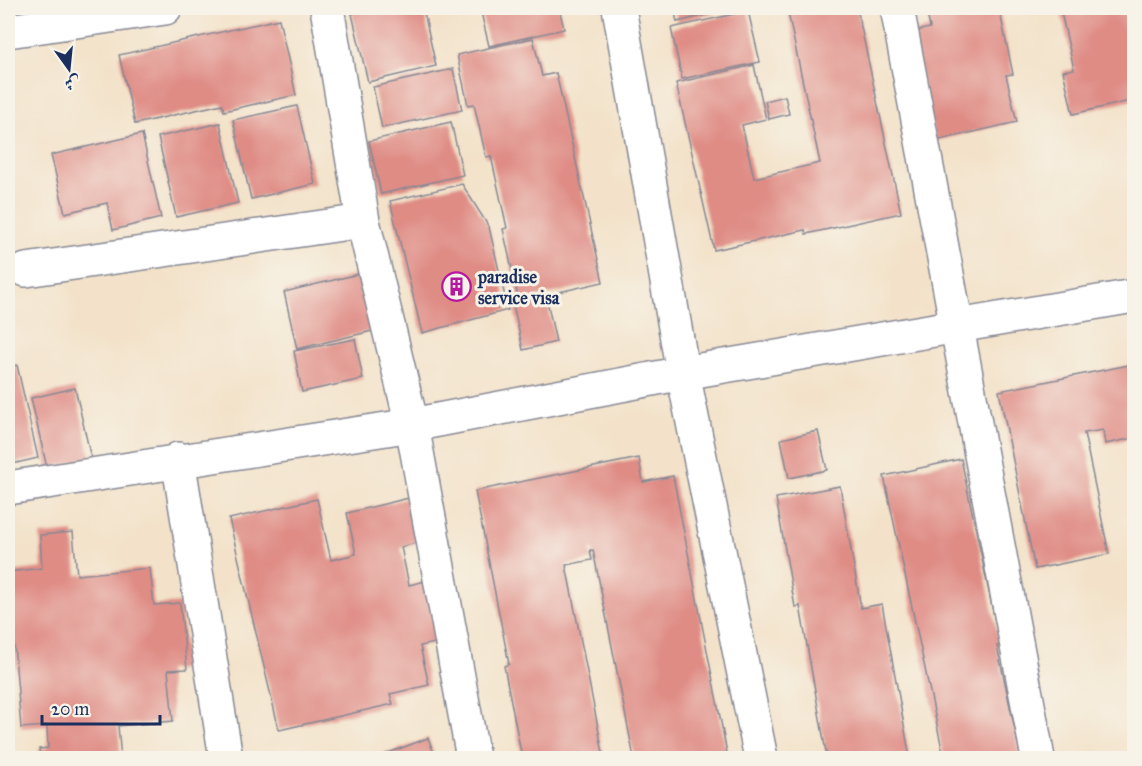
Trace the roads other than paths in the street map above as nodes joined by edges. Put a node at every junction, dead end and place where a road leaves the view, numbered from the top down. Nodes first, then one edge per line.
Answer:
1 (165, 8) edge
2 (327, 8) edge
3 (619, 8) edge
4 (897, 8) edge
5 (8, 31) edge
6 (363, 221) junction
7 (26, 270) dead end
8 (1134, 296) edge
9 (955, 326) junction
10 (683, 373) junction
11 (412, 425) junction
12 (178, 459) junction
13 (8, 488) edge
14 (226, 759) edge
15 (473, 759) edge
16 (761, 759) edge
17 (1038, 759) edge

1 - 5 street
2 - 6 street
3 - 10 street
4 - 9 street
6 - 7 street
6 - 11 street
8 - 9 street
9 - 10 street
9 - 17 street
10 - 11 street
10 - 16 street
11 - 12 street
11 - 15 street
12 - 13 street
12 - 14 street

